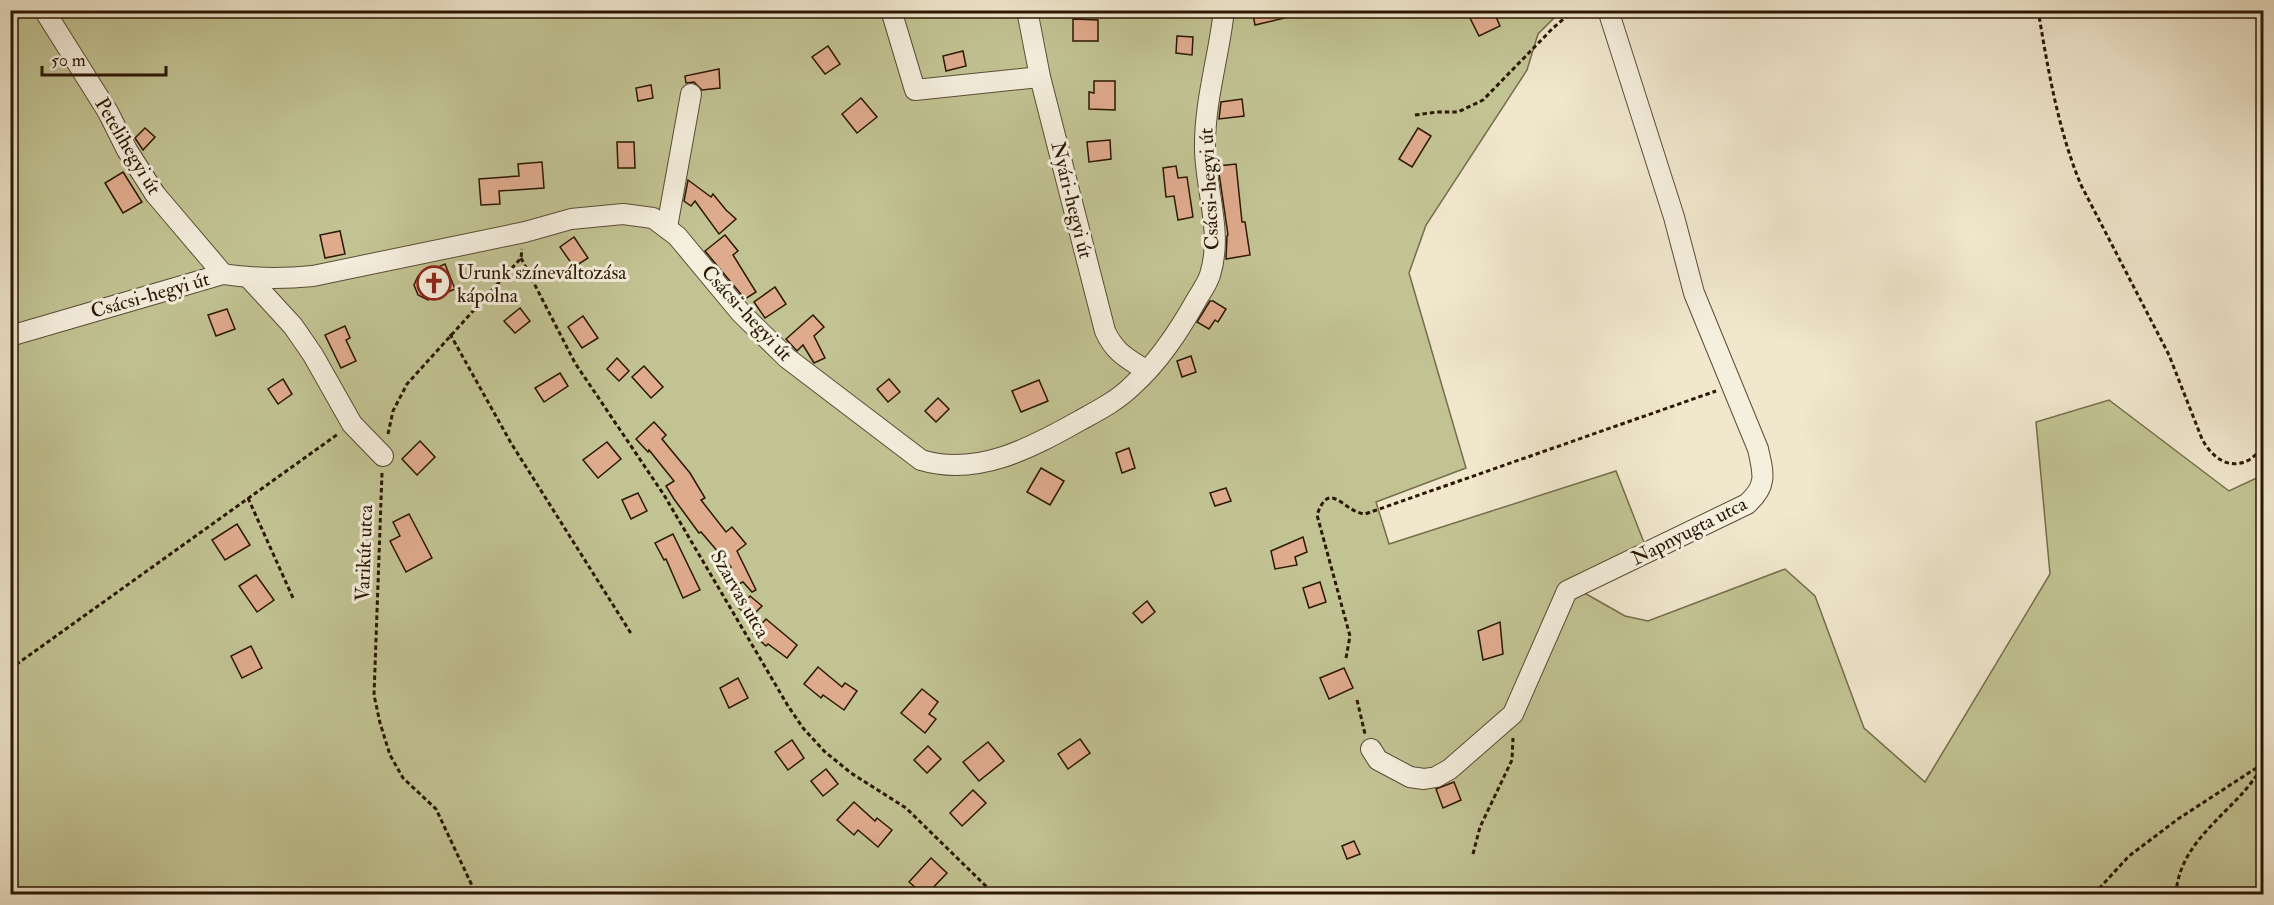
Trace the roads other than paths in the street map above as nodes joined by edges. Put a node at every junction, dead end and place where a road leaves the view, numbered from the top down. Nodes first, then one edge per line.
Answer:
1 (44, 10) edge
2 (891, 10) edge
3 (1027, 10) edge
4 (1224, 10) edge
5 (1608, 10) edge
6 (1040, 76) junction
7 (691, 94) dead end
8 (667, 227) junction
9 (223, 274) junction
10 (249, 278) junction
11 (10, 336) edge
12 (1147, 371) junction
13 (383, 456) road end
14 (1371, 749) road end

1 - 9 street, Petelihegyi út
2 - 6 street
3 - 6 street, Nyári-hegyi út
4 - 12 street, Csácsi-hegyi út
5 - 14 street, Napnyugta utca
6 - 12 street, Nyári-hegyi út
7 - 8 street
8 - 10 street, Csácsi-hegyi út
8 - 12 street, Csácsi-hegyi út
9 - 10 street, Csácsi-hegyi út
9 - 11 street, Csácsi-hegyi út
10 - 13 street

